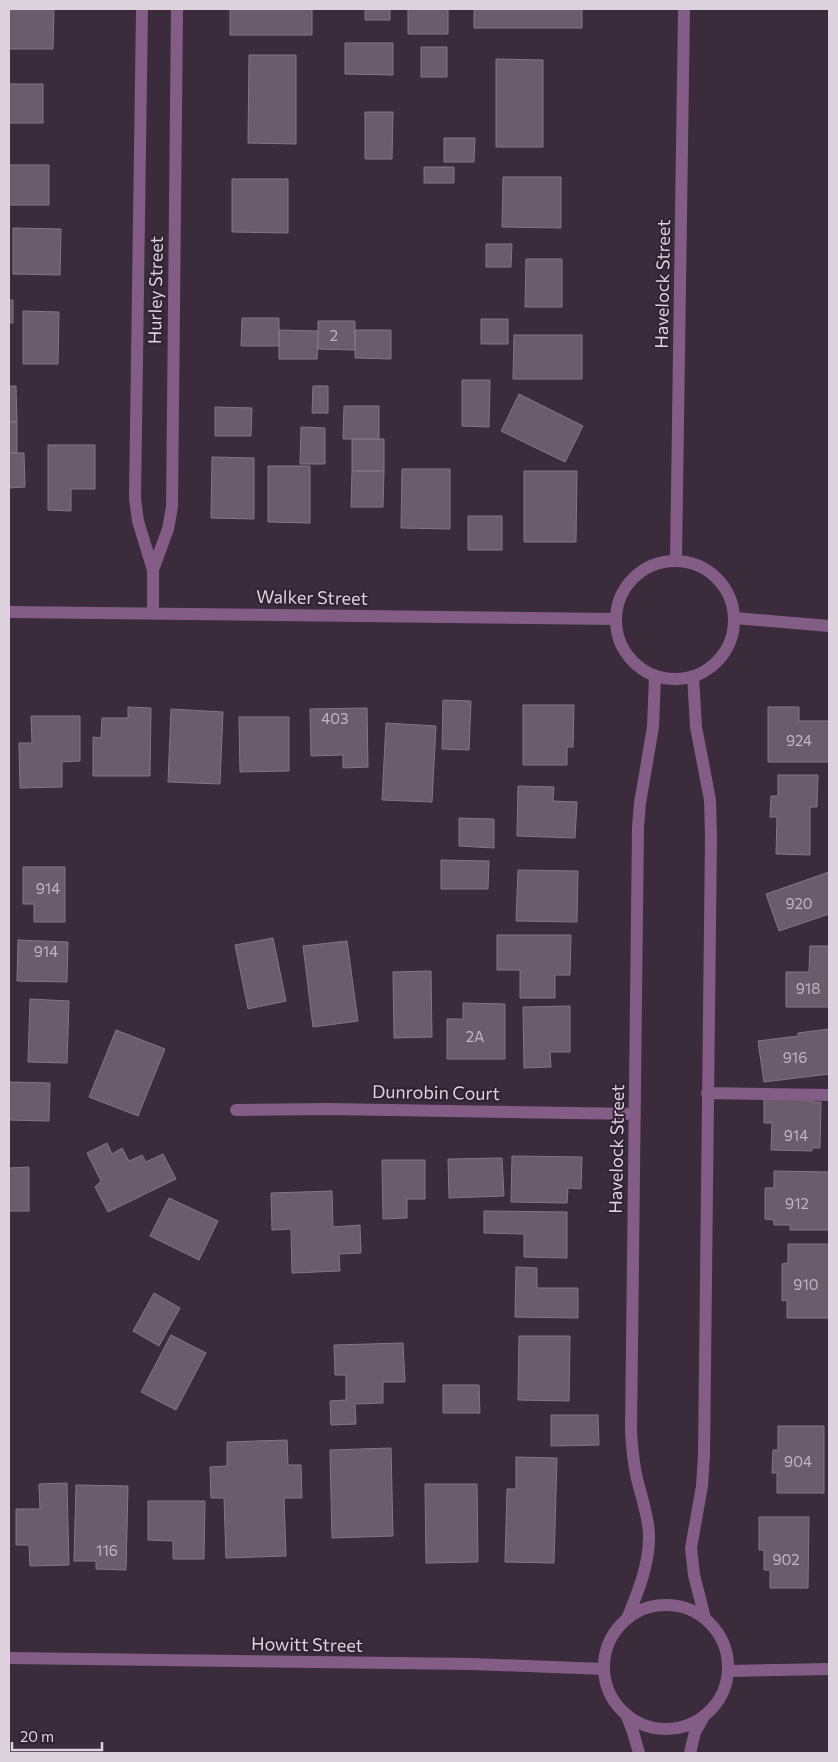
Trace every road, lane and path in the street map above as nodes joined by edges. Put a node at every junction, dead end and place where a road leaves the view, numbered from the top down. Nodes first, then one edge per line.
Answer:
1 (142, 9) edge
2 (177, 9) edge
3 (684, 9) edge
4 (676, 560) junction
5 (153, 570) junction
6 (9, 612) edge
7 (153, 614) junction
8 (735, 618) junction
9 (616, 619) junction
10 (829, 626) edge
11 (654, 676) junction
12 (693, 676) junction
13 (707, 1093) junction
14 (829, 1095) edge
15 (236, 1110) dead end
16 (635, 1114) junction
17 (705, 1618) junction
18 (627, 1619) junction
19 (9, 1658) edge
20 (604, 1669) junction
21 (829, 1669) edge
22 (728, 1671) junction
23 (626, 1714) junction
24 (703, 1718) junction
25 (639, 1753) edge
26 (690, 1753) edge

1 - 5 street, Hurley Street
2 - 5 street, Hurley Street
3 - 4 street, Havelock Street
4 - 8 street
4 - 9 street
5 - 7 street, Hurley Street
6 - 7 street, Walker Street
7 - 9 street, Walker Street
8 - 10 street
8 - 12 street
9 - 11 street
11 - 12 street
11 - 16 street, Havelock Street
12 - 13 street
13 - 14 street
13 - 17 street
15 - 16 street, Dunrobin Court
16 - 18 street, Havelock Street
17 - 18 street
17 - 22 street
18 - 20 street
19 - 20 street, Howitt Street
20 - 23 street
21 - 22 street
22 - 24 street
23 - 24 street
23 - 25 street
24 - 26 street

